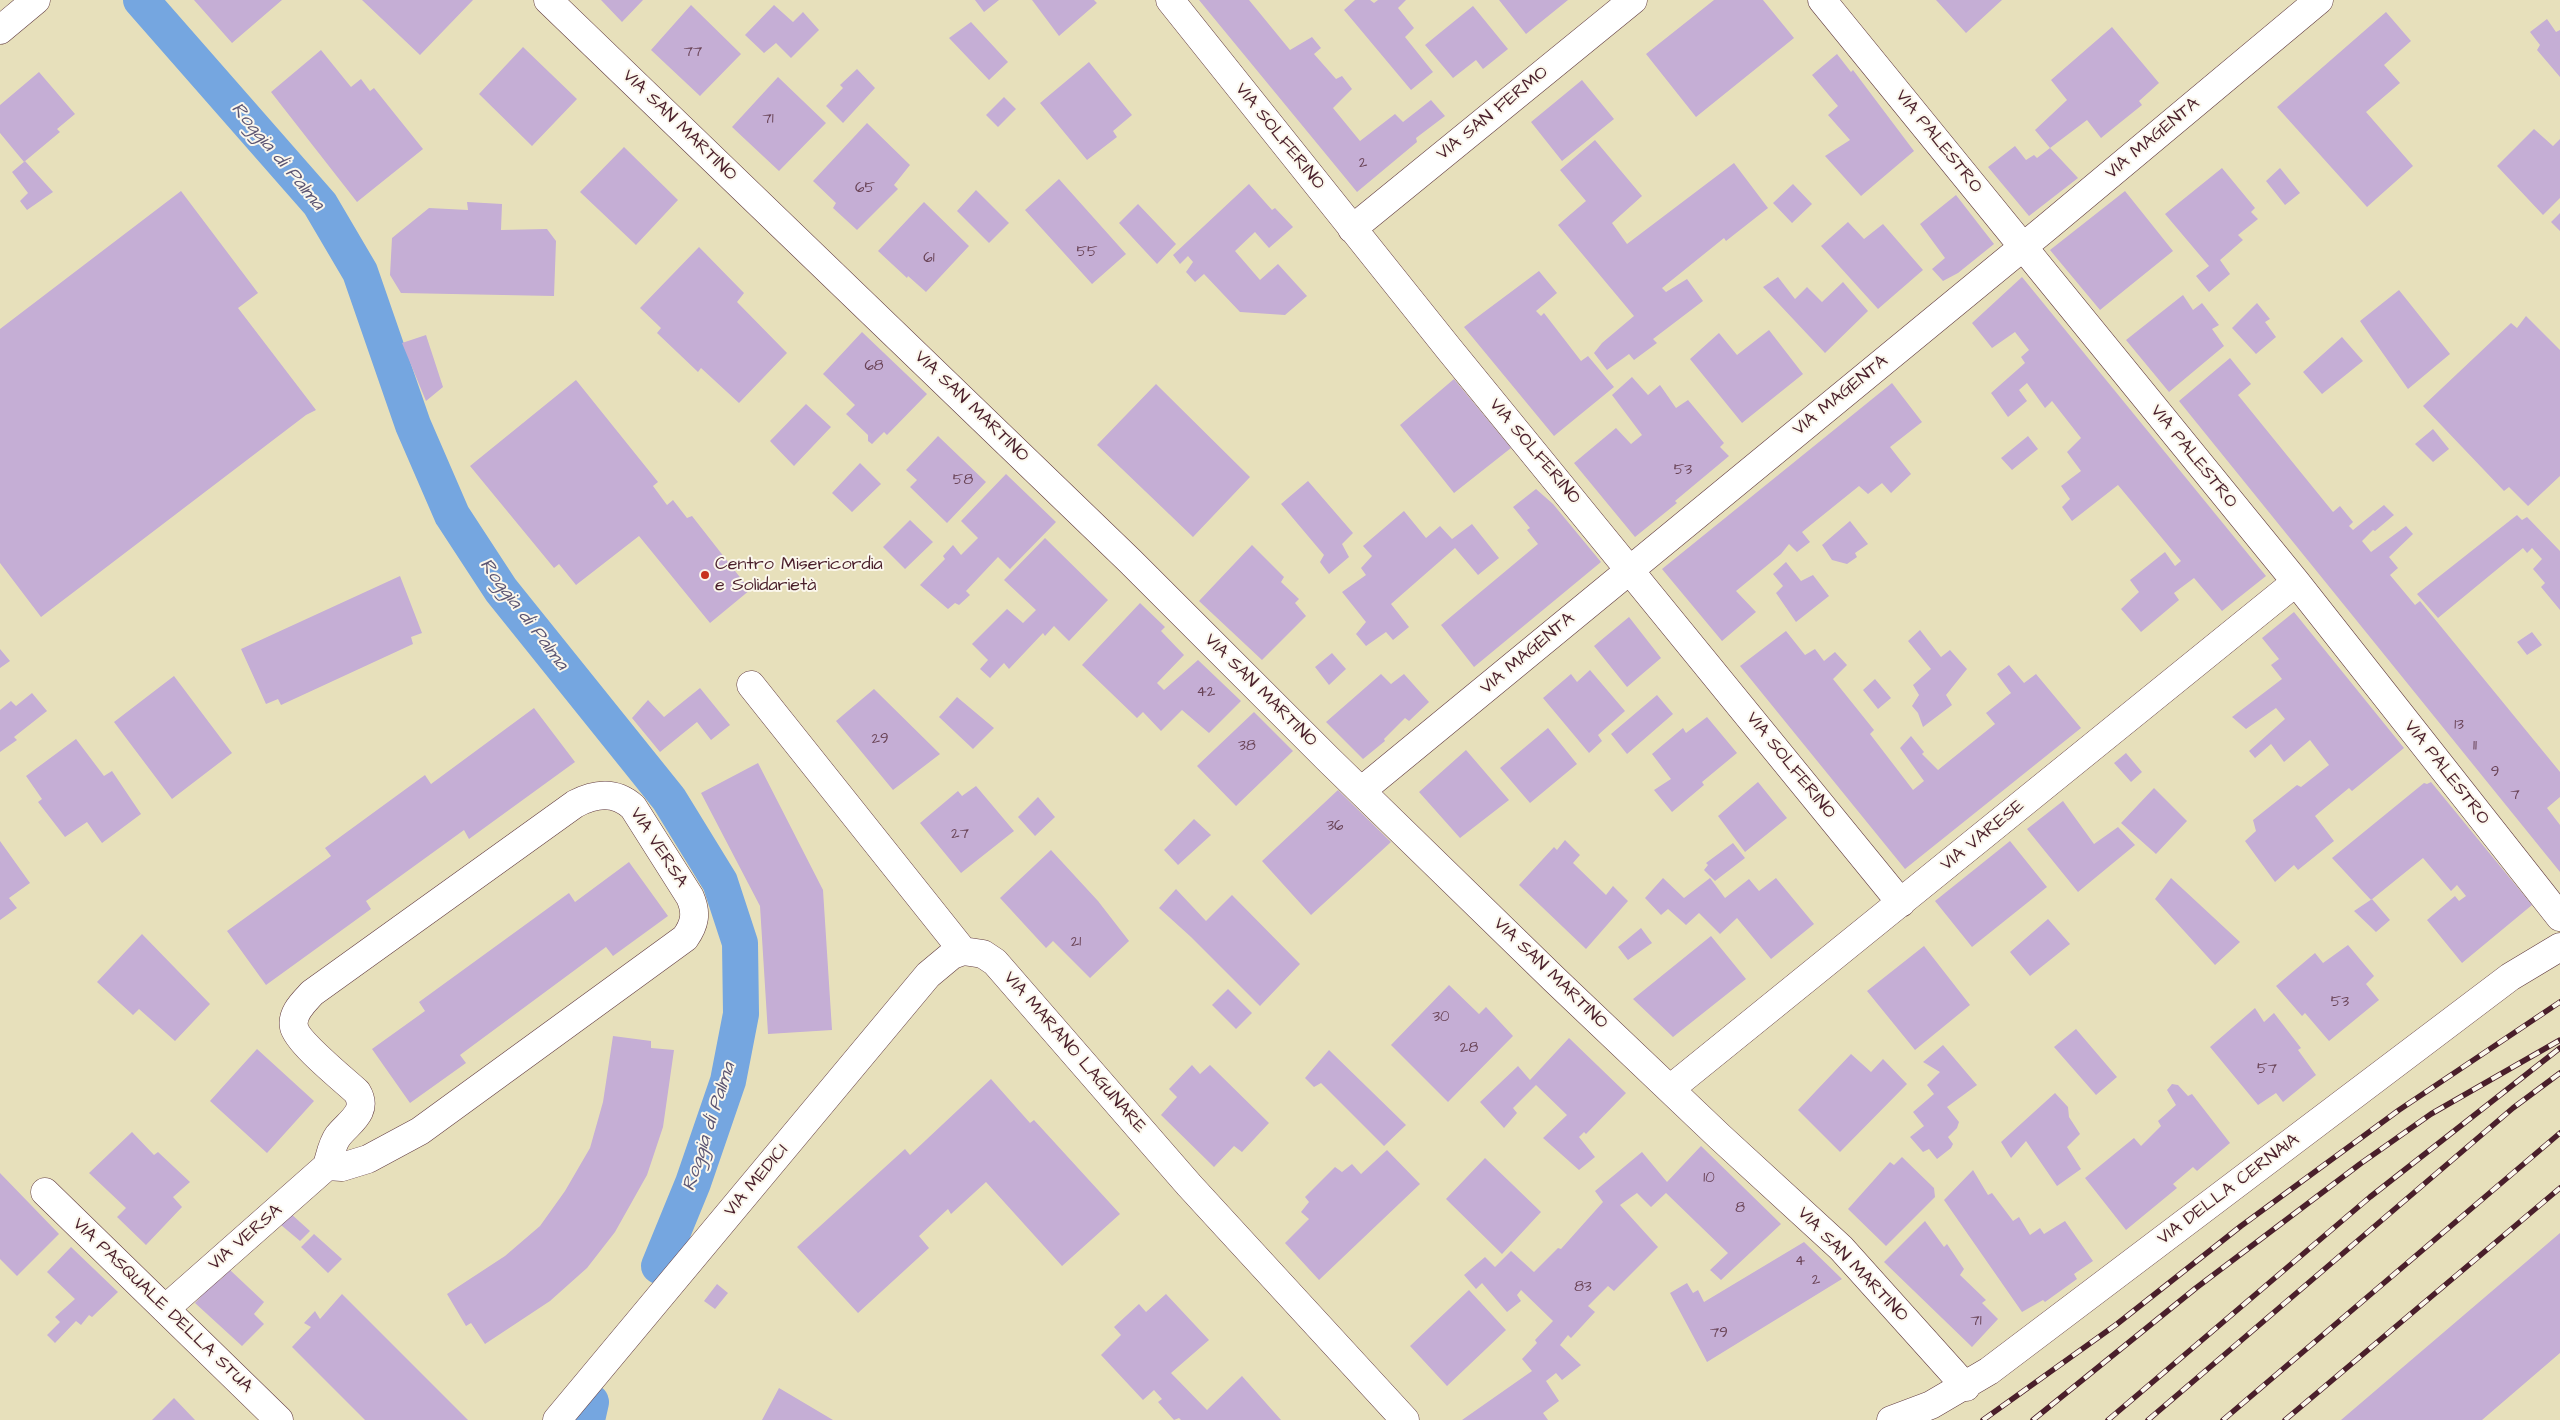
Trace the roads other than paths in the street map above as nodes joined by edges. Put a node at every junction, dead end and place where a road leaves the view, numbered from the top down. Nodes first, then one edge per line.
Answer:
1 (36, 0) edge
2 (548, 0) edge
3 (1170, 0) edge
4 (1633, 0) edge
5 (1822, 0) edge
6 (2319, 0) edge
7 (0, 30) edge
8 (1352, 229) junction
9 (2023, 247) junction
10 (1630, 569) junction
11 (2296, 582) junction
12 (751, 685) dead end
13 (1361, 791) junction
14 (1901, 903) junction
15 (2560, 917) edge
16 (2560, 947) edge
17 (963, 951) junction
18 (1670, 1089) junction
19 (327, 1166) junction
20 (45, 1192) dead end
21 (165, 1309) junction
22 (1966, 1387) junction
23 (280, 1420) edge
24 (557, 1420) edge
25 (1405, 1420) edge
26 (1891, 1420) edge

1 - 7 street
2 - 13 street, VIA SAN MARTINO
3 - 8 street, VIA SOLFERINO
4 - 8 street, VIA SAN FERMO
5 - 9 street, VIA PALESTRO
6 - 9 street, VIA MAGENTA
8 - 10 street, VIA SOLFERINO
9 - 10 street, VIA MAGENTA
9 - 11 street, VIA PALESTRO
10 - 13 street, VIA MAGENTA
10 - 14 street, VIA SOLFERINO
11 - 14 street, VIA VARESE
11 - 15 street, VIA PALESTRO
12 - 17 street
13 - 18 street, VIA SAN MARTINO
14 - 18 street, VIA VARESE
16 - 22 street, VIA DELLA CERNAIA
17 - 24 street, VIA MEDICI
17 - 25 street, VIA MARANO LAGUNARE
18 - 22 street, VIA SAN MARTINO
19 - 19 street, VIA VERSA
19 - 21 street, VIA VERSA
20 - 21 street, VIA PASQUALE DELLA STUA
21 - 23 street, VIA PASQUALE DELLA STUA
22 - 26 street, VIA DELLA CERNAIA

